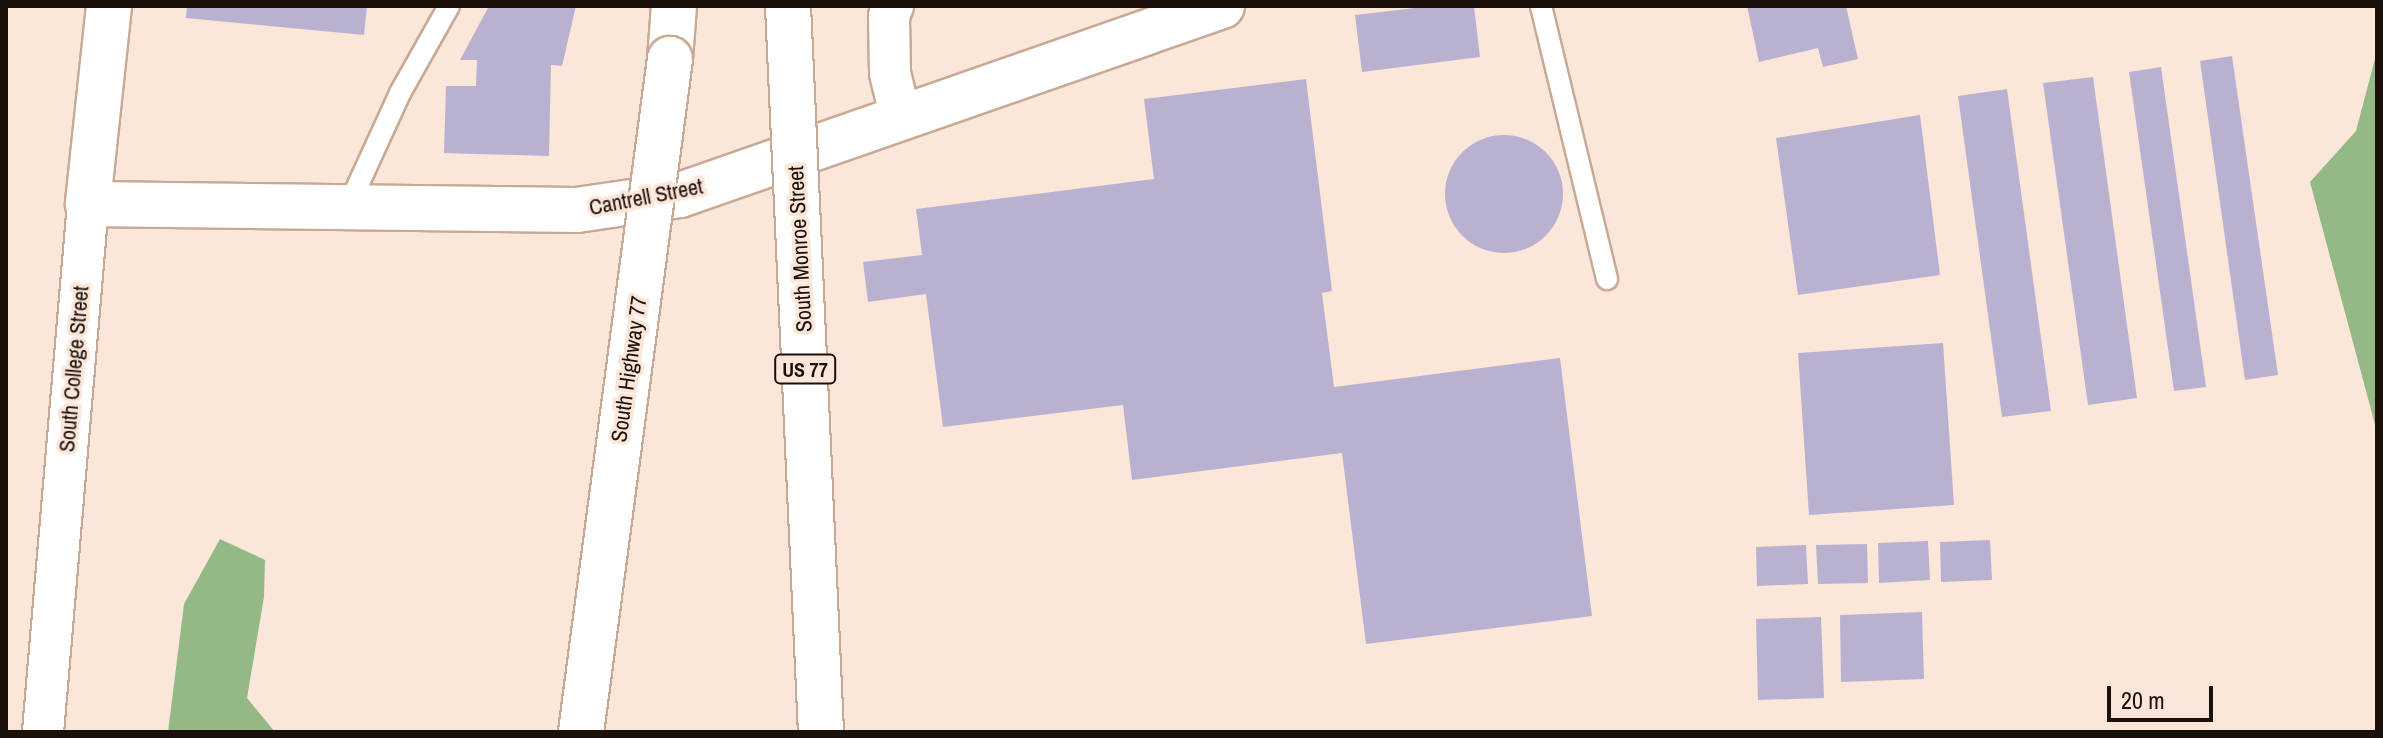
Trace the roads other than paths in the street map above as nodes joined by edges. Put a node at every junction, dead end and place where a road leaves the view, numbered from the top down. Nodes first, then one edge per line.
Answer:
1 (109, 6) edge
2 (449, 6) edge
3 (674, 6) edge
4 (788, 6) edge
5 (893, 6) edge
6 (1222, 6) edge
7 (1541, 6) edge
8 (901, 119) junction
9 (88, 204) junction
10 (347, 209) junction
11 (1607, 279) dead end
12 (43, 732) edge
13 (581, 732) edge
14 (821, 732) edge

1 - 9 main road, South College Street
2 - 10 lane
3 - 13 main road, South Highway 77, bridge
4 - 14 main road, South Monroe Street / US 77, bridge
5 - 8 street
6 - 8 main road, Cantrell Street
7 - 11 lane
8 - 10 main road, Cantrell Street
9 - 10 main road, Cantrell Street
9 - 12 street, South College Street

